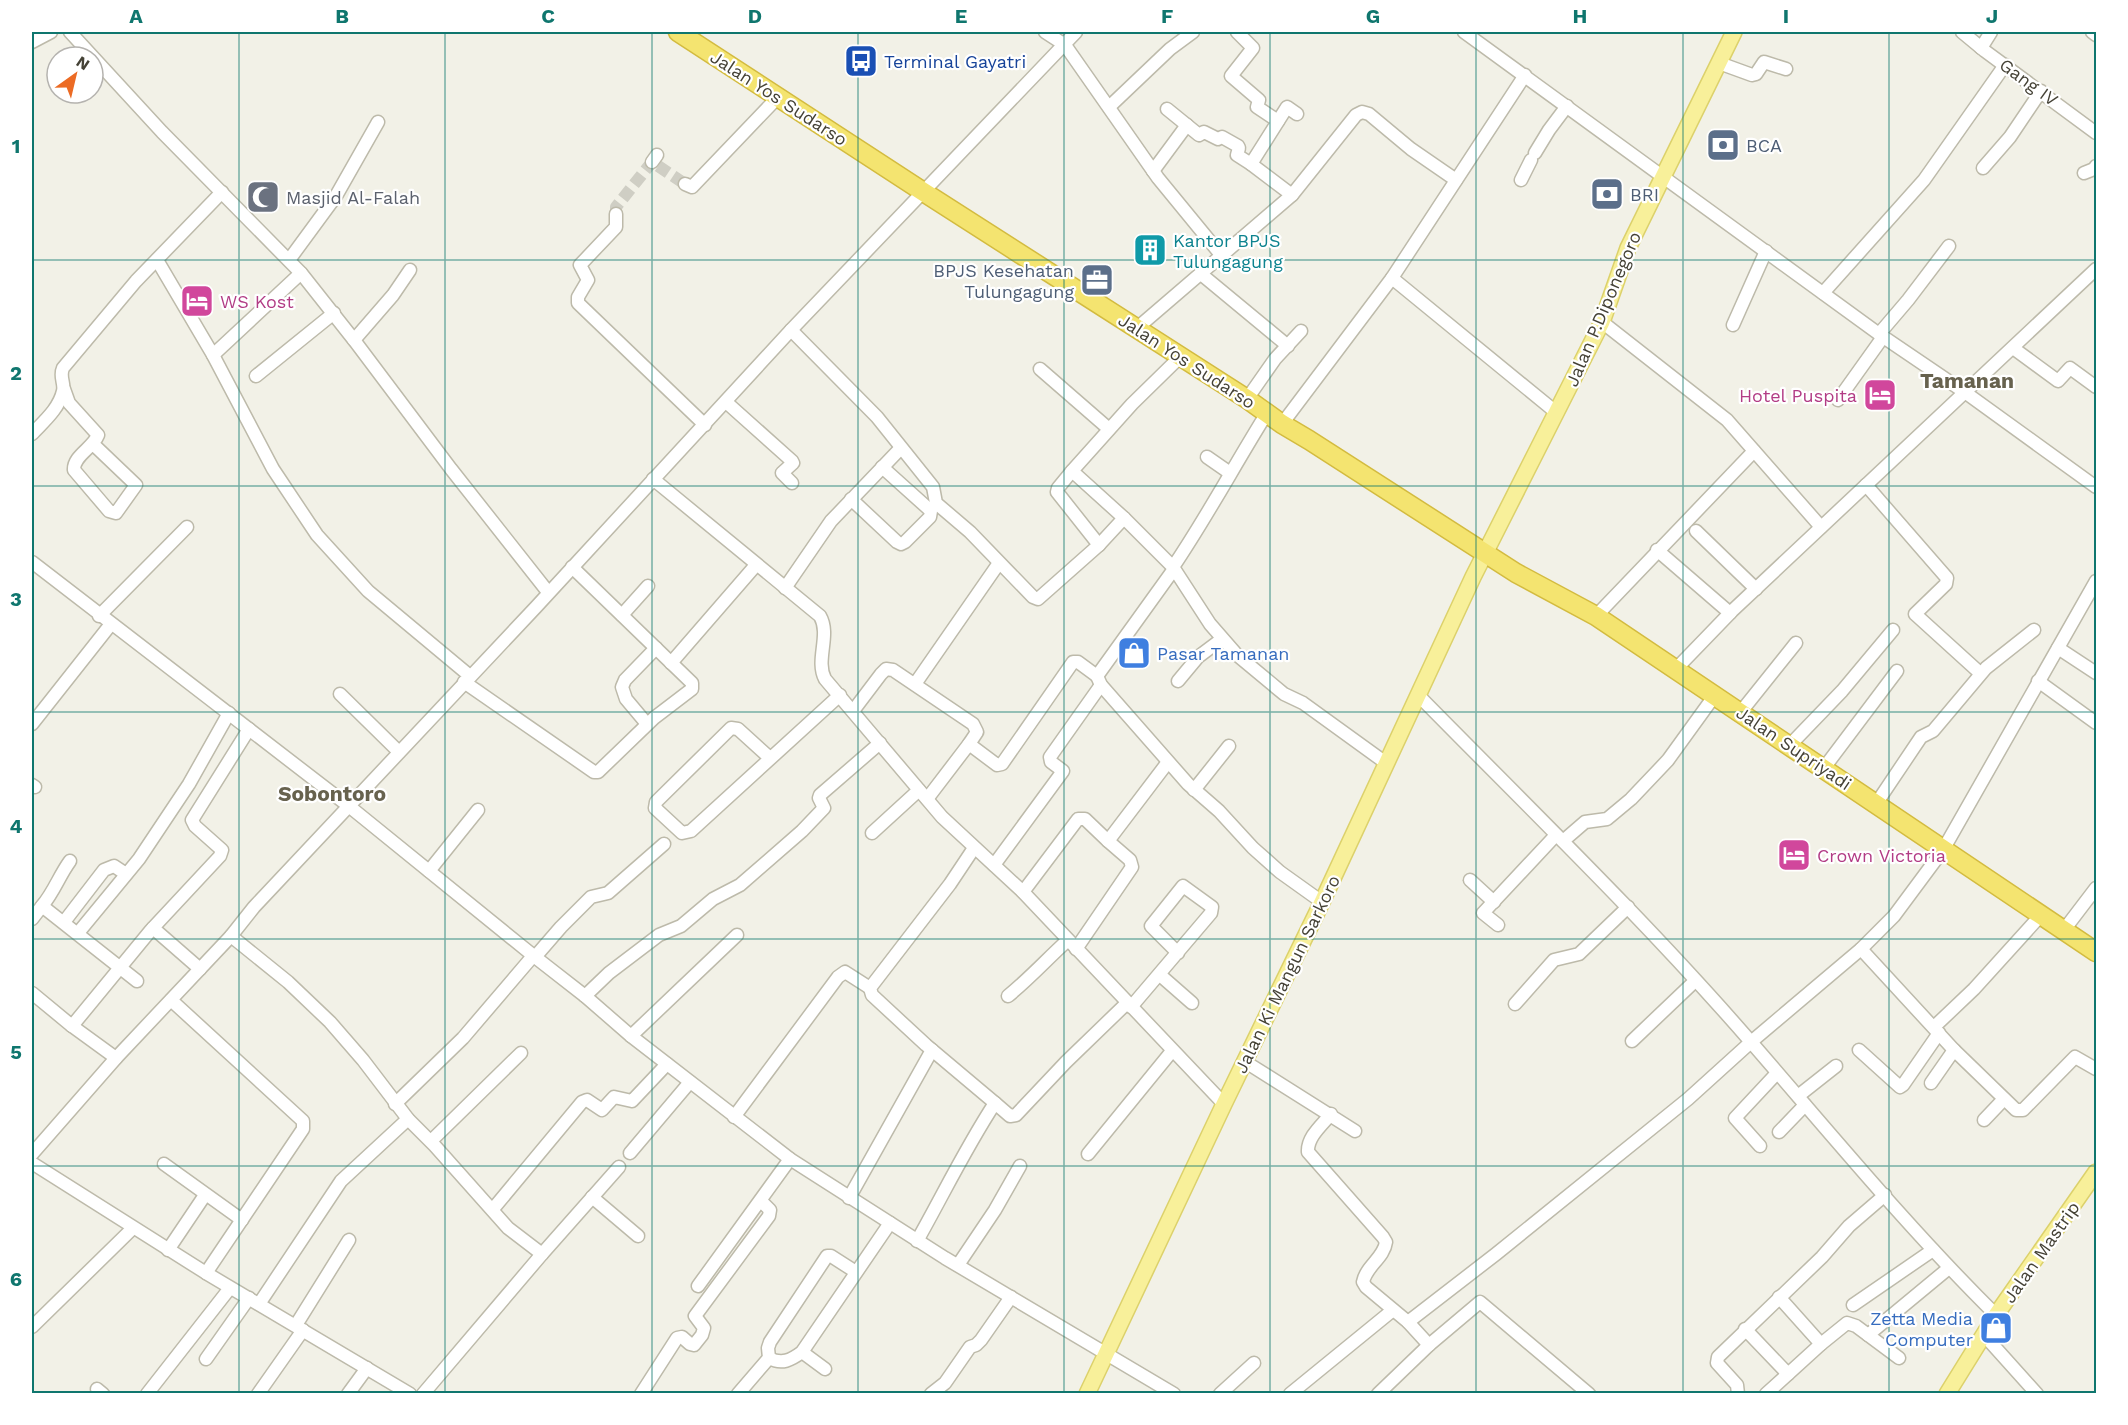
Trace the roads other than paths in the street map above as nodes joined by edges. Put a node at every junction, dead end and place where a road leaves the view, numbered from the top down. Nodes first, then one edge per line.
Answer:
1 (51, 32) edge
2 (70, 32) edge
3 (678, 32) edge
4 (1045, 32) edge
5 (1076, 32) edge
6 (1193, 32) edge
7 (1236, 32) edge
8 (1734, 32) edge
9 (1962, 32) edge
10 (1992, 32) edge
11 (2092, 32) edge
12 (1472, 34) edge
13 (2097, 35) edge
14 (32, 42) edge
15 (1065, 45) junction
16 (1982, 48) junction
17 (1719, 63) junction
18 (2005, 65) junction
19 (1786, 69) dead end
20 (1525, 75) junction
21 (2041, 91) junction
22 (778, 97) junction
23 (1567, 106) junction
24 (1109, 107) junction
25 (1167, 108) dead end
26 (1297, 114) dead end
27 (1278, 121) junction
28 (378, 122) dead end
29 (1187, 125) junction
30 (2096, 129) edge
31 (1251, 164) junction
32 (2097, 166) edge
33 (1983, 168) dead end
34 (1153, 171) junction
35 (2084, 173) dead end
36 (1662, 178) junction
37 (1456, 180) junction
38 (1521, 180) dead end
39 (685, 184) dead end
40 (922, 191) junction
41 (222, 192) junction
42 (1292, 195) junction
43 (616, 214) tunnel mouth
44 (1949, 246) dead end
45 (1766, 251) junction
46 (1222, 256) junction
47 (157, 260) junction
48 (289, 260) junction
49 (2097, 269) edge
50 (410, 270) dead end
51 (301, 273) junction
52 (1201, 274) junction
53 (1392, 278) junction
54 (1823, 292) junction
55 (334, 313) junction
56 (1602, 321) junction
57 (1733, 325) dead end
58 (1136, 329) junction
59 (791, 330) junction
60 (1301, 331) dead end
61 (1881, 336) junction
62 (354, 340) junction
63 (1288, 346) junction
64 (2013, 348) junction
65 (213, 355) junction
66 (1180, 357) junction
67 (1040, 369) dead end
68 (256, 376) dead end
69 (2097, 387) edge
70 (64, 389) junction
71 (1966, 393) junction
72 (1247, 399) junction
73 (1838, 400) dead end
74 (726, 402) junction
75 (69, 403) junction
76 (56, 407) junction
77 (1267, 413) junction
78 (1557, 413) junction
79 (705, 424) junction
80 (1282, 424) junction
81 (34, 425) edge
82 (1109, 429) junction
83 (93, 444) junction
84 (898, 451) dead end
85 (1754, 451) junction
86 (1207, 457) dead end
87 (882, 467) junction
88 (1072, 471) junction
89 (1230, 473) junction
90 (653, 479) junction
91 (792, 483) dead end
92 (1866, 485) junction
93 (2097, 487) edge
94 (851, 499) junction
95 (1124, 518) junction
96 (1690, 525) junction
97 (187, 527) dead end
98 (1821, 527) junction
99 (1099, 545) junction
100 (1657, 550) junction
101 (1485, 553) junction
102 (32, 562) edge
103 (999, 562) junction
104 (756, 565) junction
105 (572, 567) junction
106 (1174, 568) junction
107 (2097, 580) edge
108 (648, 586) dead end
109 (785, 588) junction
110 (1756, 589) junction
111 (549, 592) junction
112 (1731, 613) junction
113 (622, 615) junction
114 (99, 616) junction
115 (1596, 616) junction
116 (111, 624) junction
117 (1893, 630) dead end
118 (2034, 630) dead end
119 (1222, 639) junction
120 (1796, 643) dead end
121 (656, 648) junction
122 (2058, 648) junction
123 (671, 663) junction
124 (1676, 670) junction
125 (1897, 671) dead end
126 (1980, 673) junction
127 (2097, 673) edge
128 (467, 679) junction
129 (1099, 680) junction
130 (1178, 681) dead end
131 (2038, 681) junction
132 (915, 684) junction
133 (340, 694) dead end
134 (840, 695) junction
135 (1418, 695) junction
136 (1715, 695) junction
137 (853, 711) junction
138 (229, 713) junction
139 (1740, 713) junction
140 (2097, 723) edge
141 (32, 724) edge
142 (647, 724) junction
143 (249, 729) junction
144 (880, 742) junction
145 (969, 744) junction
146 (1790, 745) junction
147 (1228, 746) dead end
148 (399, 752) junction
149 (770, 758) junction
150 (1168, 762) junction
151 (1386, 763) junction
152 (1824, 768) junction
153 (1194, 790) junction
154 (923, 795) junction
155 (1876, 804) junction
156 (350, 807) junction
157 (478, 810) dead end
158 (872, 833) dead end
159 (1559, 838) junction
160 (1108, 841) junction
161 (664, 844) dead end
162 (974, 848) junction
163 (1943, 850) junction
164 (70, 861) dead end
165 (994, 865) junction
166 (429, 871) junction
167 (126, 874) junction
168 (1470, 880) dead end
169 (2097, 888) edge
170 (1023, 892) junction
171 (1322, 902) junction
172 (1494, 902) junction
173 (1628, 908) junction
174 (35, 914) edge
175 (2041, 915) junction
176 (64, 922) junction
177 (1498, 925) dead end
178 (153, 928) junction
179 (2064, 930) junction
180 (78, 933) junction
181 (737, 935) dead end
182 (231, 936) junction
183 (1072, 945) junction
184 (1861, 949) junction
185 (2097, 952) edge
186 (1179, 953) junction
187 (534, 957) junction
188 (120, 967) junction
189 (200, 969) junction
190 (1160, 975) junction
191 (137, 981) dead end
192 (1695, 981) junction
193 (870, 988) junction
194 (32, 993) edge
195 (585, 996) junction
196 (1008, 996) dead end
197 (171, 1000) junction
198 (1192, 1003) dead end
199 (1515, 1004) dead end
200 (1129, 1005) junction
201 (72, 1026) junction
202 (1936, 1030) junction
203 (631, 1036) junction
204 (1632, 1041) dead end
205 (1751, 1042) junction
206 (932, 1050) junction
207 (1859, 1050) dead end
208 (1954, 1050) junction
209 (1172, 1051) junction
210 (521, 1053) dead end
211 (116, 1058) junction
212 (1244, 1061) junction
213 (667, 1064) junction
214 (1836, 1066) dead end
215 (2097, 1069) edge
216 (1777, 1073) junction
217 (690, 1082) junction
218 (1930, 1083) dead end
219 (2004, 1099) junction
220 (1801, 1101) junction
221 (995, 1103) junction
222 (395, 1104) junction
223 (1224, 1104) junction
224 (1331, 1114) junction
225 (734, 1117) junction
226 (408, 1119) junction
227 (1984, 1120) dead end
228 (1355, 1131) dead end
229 (1779, 1132) dead end
230 (431, 1142) junction
231 (1760, 1146) dead end
232 (630, 1153) dead end
233 (32, 1154) edge
234 (1088, 1154) dead end
235 (790, 1159) junction
236 (32, 1163) edge
237 (164, 1164) dead end
238 (1020, 1166) dead end
239 (619, 1167) dead end
240 (2097, 1172) edge
241 (205, 1195) junction
242 (1885, 1195) junction
243 (592, 1197) junction
244 (849, 1198) junction
245 (761, 1201) junction
246 (493, 1209) junction
247 (242, 1220) junction
248 (890, 1222) junction
249 (133, 1228) junction
250 (638, 1236) dead end
251 (349, 1240) dead end
252 (917, 1241) junction
253 (168, 1250) junction
254 (1933, 1250) junction
255 (542, 1254) junction
256 (958, 1265) junction
257 (1949, 1268) junction
258 (856, 1272) junction
259 (206, 1274) junction
260 (699, 1286) dead end
261 (230, 1288) junction
262 (1011, 1297) junction
263 (1779, 1297) junction
264 (254, 1301) junction
265 (1853, 1305) dead end
266 (1393, 1310) junction
267 (1996, 1315) junction
268 (1408, 1322) junction
269 (32, 1327) edge
270 (299, 1328) junction
271 (1745, 1329) junction
272 (1868, 1335) junction
273 (1984, 1335) junction
274 (1429, 1344) junction
275 (1821, 1344) junction
276 (802, 1352) junction
277 (1106, 1353) junction
278 (769, 1358) junction
279 (1899, 1358) dead end
280 (206, 1359) dead end
281 (1254, 1363) dead end
282 (368, 1368) junction
283 (825, 1369) dead end
284 (1788, 1374) junction
285 (1583, 1392) edge
286 (147, 1394) edge
287 (258, 1394) edge
288 (348, 1394) edge
289 (410, 1394) edge
290 (423, 1394) edge
291 (641, 1394) edge
292 (738, 1394) edge
293 (932, 1394) edge
294 (1087, 1394) edge
295 (1174, 1394) edge
296 (1220, 1394) edge
297 (1290, 1394) edge
298 (1378, 1394) edge
299 (1738, 1394) edge
300 (1766, 1394) edge
301 (1947, 1394) edge
302 (2037, 1394) edge

1 - 14 street
2 - 41 street
3 - 22 highway, Jalan Yos Sudarso
4 - 15 street
5 - 15 street
6 - 24 street
7 - 27 street
8 - 17 main road, Jalan P.Diponegoro
9 - 16 street, Gang IV
10 - 16 street
11 - 13 street
12 - 20 street
15 - 24 street
15 - 40 street
16 - 18 street, Gang IV
17 - 19 street
17 - 36 main road, Jalan P.Diponegoro
18 - 21 street, Gang IV
18 - 54 street
20 - 23 street
20 - 37 street
21 - 30 street, Gang IV
21 - 33 street
22 - 39 street
22 - 40 highway, Jalan Yos Sudarso
23 - 36 street
23 - 38 street
24 - 34 street
25 - 29 street
26 - 27 street
27 - 31 street
28 - 48 street
29 - 31 street
29 - 34 street
31 - 42 street
32 - 35 street
34 - 46 street
36 - 45 street
36 - 56 main road, Jalan P.Diponegoro
37 - 42 street
37 - 53 street
40 - 58 highway, Jalan Yos Sudarso
40 - 59 street
41 - 47 street
41 - 48 street
42 - 46 street
43 - 79 street
44 - 61 street
45 - 54 street
45 - 57 street
46 - 52 street
47 - 65 street
47 - 70 street
48 - 51 street
49 - 64 street
50 - 62 street
51 - 55 street
51 - 65 street
52 - 58 street
52 - 63 street
53 - 78 street
53 - 80 street
54 - 61 street
55 - 62 street
55 - 68 street
56 - 78 main road, Jalan P.Diponegoro
56 - 85 street
58 - 66 highway, Jalan Yos Sudarso
59 - 74 street
59 - 103 street
60 - 63 street
61 - 71 street
61 - 73 street
62 - 111 street
63 - 72 street
64 - 69 street
64 - 71 street
65 - 128 street
66 - 72 highway, Jalan Yos Sudarso
66 - 82 street
67 - 82 street
70 - 75 street
70 - 76 street
71 - 92 street
71 - 93 street
72 - 77 highway, Jalan Yos Sudarso
74 - 79 street
74 - 91 street
75 - 76 street
75 - 83 street
76 - 81 street
77 - 80 highway, Jalan Yos Sudarso
77 - 89 street
78 - 101 main road, Jalan P.Diponegoro
79 - 90 street
80 - 101 highway, Jalan Yos Sudarso
82 - 88 street
83 - 83 street
84 - 87 street
85 - 96 street
85 - 98 street
86 - 89 street
87 - 94 street
87 - 94 street
88 - 95 street
88 - 99 street
89 - 106 street
90 - 104 street
90 - 105 street
92 - 98 street
92 - 126 street
94 - 109 street
95 - 99 street
95 - 106 street
96 - 100 street
96 - 110 street
97 - 114 street
98 - 110 street
99 - 103 street
100 - 112 street
100 - 115 street
101 - 115 highway, Jalan Supriyadi
101 - 135 main road, Jalan Ki Mangun Sarkoro
102 - 114 street
103 - 132 street
104 - 109 street
104 - 123 street
105 - 111 street
105 - 113 street
106 - 119 street
106 - 129 street
107 - 122 street
108 - 113 street
109 - 134 street
110 - 112 street
111 - 128 street
112 - 124 street
113 - 121 street
114 - 116 street
115 - 124 highway, Jalan Supriyadi
116 - 138 street
116 - 141 street
117 - 146 street
118 - 126 street
119 - 130 street
119 - 151 street
120 - 139 street
121 - 123 street
121 - 142 street
122 - 127 street
122 - 131 street
123 - 142 street
124 - 136 highway, Jalan Supriyadi
125 - 152 street
126 - 155 street
128 - 142 street
128 - 148 street
129 - 145 street
129 - 150 street
129 - 165 street
131 - 140 street
131 - 163 street
132 - 137 street
132 - 145 street
133 - 148 street
134 - 137 street
134 - 149 street
135 - 151 main road, Jalan Ki Mangun Sarkoro
135 - 159 street
136 - 139 highway, Jalan Supriyadi
136 - 159 street
137 - 144 street
138 - 143 street
138 - 167 street
139 - 146 highway, Jalan Supriyadi
143 - 156 street
143 - 178 street
144 - 154 street
144 - 195 street
145 - 154 street
146 - 152 highway, Jalan Supriyadi
147 - 153 street
148 - 156 street
149 - 149 street
150 - 153 street
150 - 160 street
151 - 171 main road, Jalan Ki Mangun Sarkoro
152 - 155 highway, Jalan Supriyadi
153 - 171 street
154 - 158 street
154 - 162 street
155 - 163 highway, Jalan Supriyadi
156 - 166 street
156 - 182 street
157 - 166 street
159 - 172 street
159 - 173 street
160 - 170 street
160 - 183 street
161 - 187 street
162 - 165 street
162 - 193 street
163 - 175 highway, Jalan Supriyadi
163 - 184 street
164 - 174 street
165 - 170 street
166 - 187 street
167 - 176 street
167 - 180 street
168 - 172 street
169 - 179 street
170 - 183 street
171 - 212 main road, Jalan Ki Mangun Sarkoro
172 - 177 street
173 - 192 street
173 - 199 street
174 - 176 street
175 - 179 highway, Jalan Supriyadi
175 - 202 street
176 - 180 street
178 - 188 street
178 - 189 street
179 - 185 highway, Jalan Supriyadi
180 - 188 street
181 - 203 street
182 - 189 street
182 - 222 street
183 - 196 street
183 - 200 street
184 - 202 street
184 - 205 street
186 - 186 street
186 - 190 street
187 - 195 street
187 - 222 street
188 - 191 street
188 - 201 street
189 - 197 street
190 - 198 street
190 - 200 street
192 - 204 street
192 - 205 street
193 - 206 street
193 - 225 street
194 - 201 street
195 - 203 street
197 - 211 street
197 - 247 street
200 - 209 street
200 - 221 street
201 - 211 street
202 - 207 street
202 - 208 street
203 - 213 street
205 - 216 street
205 - 268 street
206 - 221 street
206 - 244 street
208 - 218 street
208 - 219 street
209 - 223 street
209 - 234 street
210 - 230 street
211 - 233 street
212 - 223 main road, Jalan Ki Mangun Sarkoro
212 - 224 street
213 - 217 street
213 - 246 street
214 - 220 street
215 - 219 street
216 - 220 street
216 - 231 street
217 - 225 street
217 - 232 street
219 - 227 street
220 - 229 street
220 - 242 street
221 - 252 street
222 - 226 street
223 - 277 main road, Jalan Ki Mangun Sarkoro
224 - 228 street
224 - 266 street
225 - 235 street
226 - 230 street
226 - 264 street
230 - 246 street
235 - 244 street
235 - 245 street
236 - 249 street
237 - 241 street
238 - 256 street
239 - 243 street
240 - 267 main road, Jalan Mastrip
241 - 247 street
241 - 253 street
242 - 254 street
242 - 263 street
243 - 250 street
243 - 255 street
244 - 248 street
245 - 260 street
245 - 291 street
246 - 255 street
247 - 259 street
248 - 252 street
248 - 258 street
249 - 253 street
249 - 269 street
251 - 270 street
252 - 256 street
253 - 259 street
254 - 257 street
254 - 265 street
255 - 290 street
256 - 262 street
257 - 267 street
257 - 272 street
258 - 276 street
258 - 278 street
259 - 261 street
261 - 264 street
261 - 286 street
262 - 277 street
262 - 293 street
263 - 271 street
263 - 275 street
264 - 270 street
264 - 280 street
266 - 268 street
266 - 297 street
267 - 273 main road, Jalan Mastrip
268 - 274 street
270 - 282 street
270 - 287 street
271 - 284 street
271 - 299 street
272 - 275 street
272 - 279 street
273 - 301 main road, Jalan Mastrip
273 - 302 street
274 - 285 street
274 - 298 street
275 - 284 street
276 - 278 street
276 - 283 street
277 - 294 main road, Jalan Ki Mangun Sarkoro
277 - 295 street
278 - 292 street
281 - 296 street
282 - 288 street
282 - 289 street
284 - 300 street

